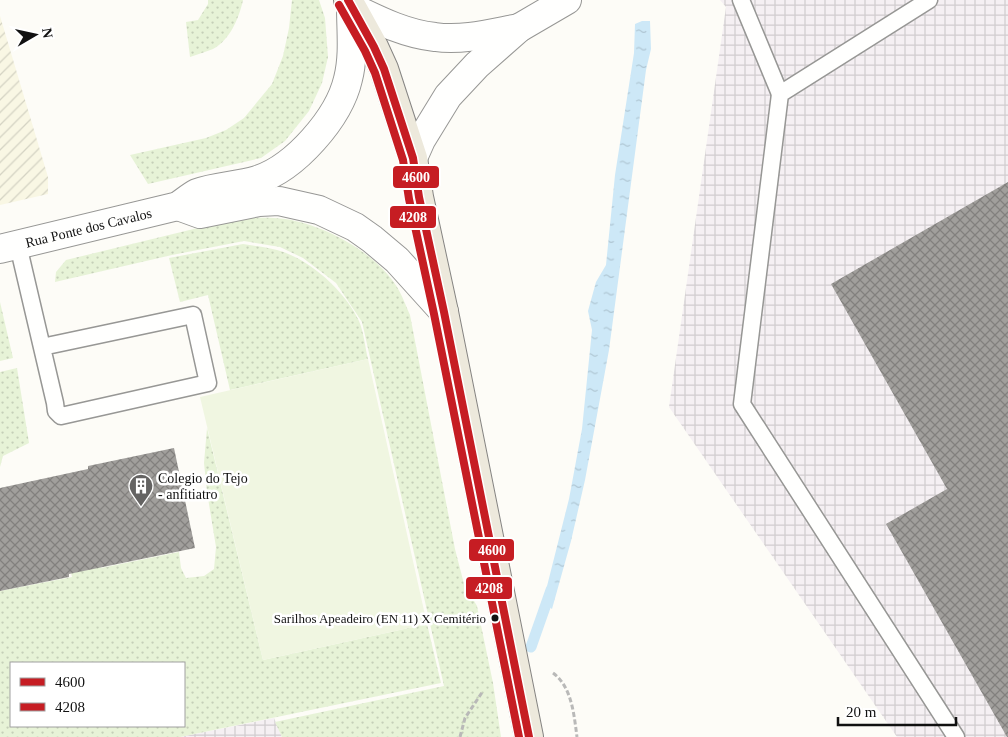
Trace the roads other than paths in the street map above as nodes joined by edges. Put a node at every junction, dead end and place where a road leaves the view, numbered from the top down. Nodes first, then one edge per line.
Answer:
1 (567, 0) edge
2 (741, 0) edge
3 (929, 0) edge
4 (350, 4) edge
5 (519, 28) junction
6 (780, 94) junction
7 (413, 158) junction
8 (178, 206) junction
9 (9, 247) edge
10 (444, 312) junction
11 (42, 347) junction
12 (529, 737) edge
13 (956, 737) edge

1 - 5 street
2 - 6 lane
3 - 6 lane
4 - 5 street
4 - 7 main road
4 - 8 street, Rua Ponte dos Cavalos
5 - 7 street
6 - 13 lane
7 - 10 main road
8 - 9 street, Rua Ponte dos Cavalos
8 - 10 street
9 - 11 lane
10 - 12 main road
11 - 11 lane

